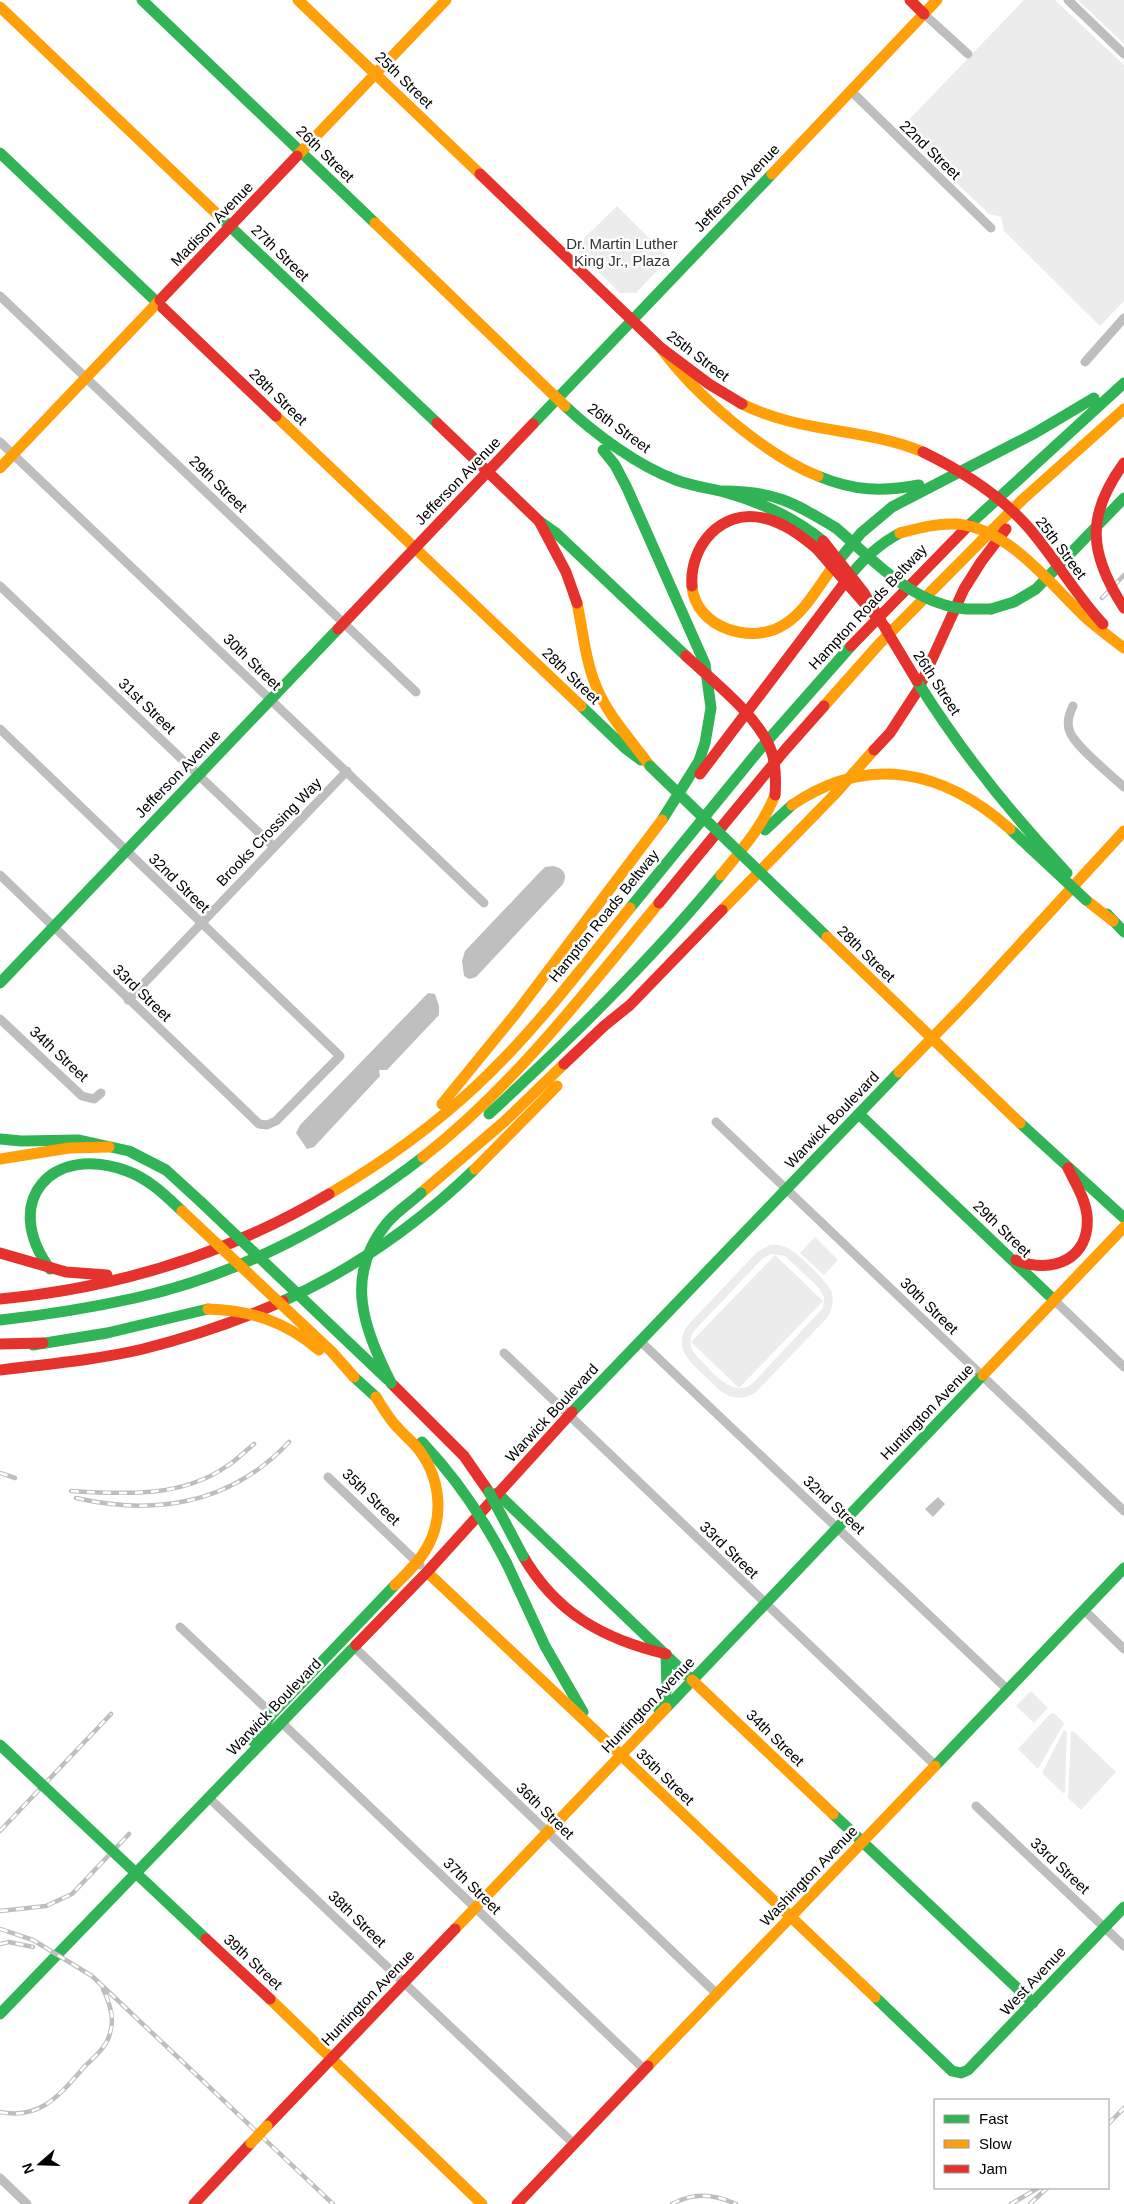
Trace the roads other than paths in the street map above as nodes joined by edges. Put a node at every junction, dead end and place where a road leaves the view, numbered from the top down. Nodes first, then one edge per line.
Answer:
1 (142, 0) edge
2 (298, 0) edge
3 (446, 0) edge
4 (910, 0) edge
5 (937, 0) edge
6 (1068, 0) edge
7 (0, 7) edge
8 (924, 14) junction
9 (968, 54) dead end
10 (1124, 54) edge
11 (375, 74) junction
12 (851, 91) junction
13 (302, 152) junction
14 (0, 153) edge
15 (231, 227) junction
16 (991, 228) dead end
17 (0, 296) edge
18 (157, 303) junction
19 (1124, 318) edge
20 (632, 321) junction
21 (661, 348) junction
22 (1085, 362) dead end
23 (1124, 373) edge
24 (86, 378) junction
25 (1124, 383) edge
26 (558, 398) junction
27 (1124, 409) edge
28 (571, 411) junction
29 (0, 442) edge
30 (1074, 452) junction
31 (13, 454) junction
32 (1124, 463) edge
33 (0, 468) edge
34 (488, 471) junction
35 (945, 478) junction
36 (723, 491) junction
37 (1124, 498) edge
38 (539, 521) junction
39 (819, 544) junction
40 (414, 548) junction
41 (0, 586) edge
42 (1124, 608) edge
43 (343, 623) junction
44 (1124, 647) edge
45 (416, 692) dead end
46 (271, 699) junction
47 (1073, 706) dead end
48 (0, 729) edge
49 (650, 766) junction
50 (347, 771) junction
51 (199, 775) junction
52 (1124, 788) edge
53 (670, 809) junction
54 (1124, 831) edge
55 (274, 847) junction
56 (126, 851) junction
57 (730, 866) junction
58 (0, 875) edge
59 (1088, 898) junction
60 (484, 903) dead end
61 (201, 923) junction
62 (54, 926) junction
63 (1124, 932) edge
64 (0, 982) edge
65 (128, 1000) junction
66 (630, 1005) junction
67 (0, 1019) edge
68 (101, 1093) dead end
69 (858, 1114) junction
70 (716, 1122) dead end
71 (267, 1125) joint
72 (0, 1139) edge
73 (109, 1147) junction
74 (389, 1156) junction
75 (0, 1159) edge
76 (1068, 1168) junction
77 (786, 1189) junction
78 (1124, 1218) edge
79 (1124, 1227) edge
80 (313, 1231) junction
81 (0, 1253) edge
82 (1004, 1253) junction
83 (176, 1263) junction
84 (50, 1269) junction
85 (0, 1298) edge
86 (1054, 1300) junction
87 (0, 1320) edge
88 (640, 1341) junction
89 (43, 1343) junction
90 (0, 1344) edge
91 (0, 1351) edge
92 (504, 1354) dead end
93 (1124, 1367) edge
94 (0, 1370) edge
95 (354, 1376) junction
96 (982, 1376) junction
97 (391, 1383) junction
98 (376, 1398) junction
99 (568, 1416) junction
100 (328, 1476) dead end
101 (497, 1494) junction
102 (1124, 1511) edge
103 (837, 1527) junction
104 (1124, 1568) edge
105 (427, 1572) junction
106 (766, 1604) junction
107 (1084, 1610) junction
108 (180, 1627) dead end
109 (354, 1647) junction
110 (1124, 1649) edge
111 (666, 1655) junction
112 (692, 1680) junction
113 (1008, 1690) junction
114 (272, 1714) junction
115 (281, 1722) junction
116 (653, 1722) junction
117 (594, 1730) junction
118 (0, 1745) edge
119 (621, 1755) junction
120 (936, 1766) junction
121 (230, 1774) junction
122 (208, 1797) junction
123 (976, 1806) dead end
124 (547, 1832) junction
125 (862, 1842) junction
126 (1124, 1906) edge
127 (475, 1907) junction
128 (790, 1918) junction
129 (1104, 1927) junction
130 (1124, 1946) edge
131 (404, 1983) junction
132 (717, 1994) junction
133 (1033, 2003) junction
134 (0, 2014) edge
135 (332, 2058) junction
136 (645, 2070) junction
137 (961, 2073) joint
138 (574, 2144) junction
139 (0, 2178) edge
140 (27, 2204) edge
141 (194, 2204) edge
142 (482, 2204) edge
143 (517, 2204) edge

1 - 13 main road, 26th Street
2 - 11 main road, 25th Street
3 - 11 main road, Madison Avenue
4 - 8 main road
5 - 8 main road, Jefferson Avenue
6 - 10 street
7 - 15 main road, 27th Street
8 - 9 street
8 - 12 main road, Jefferson Avenue
11 - 13 main road, Madison Avenue
11 - 20 main road, 25th Street
12 - 16 street, 22nd Street
12 - 20 main road, Jefferson Avenue
13 - 15 main road, Madison Avenue
13 - 26 main road, 26th Street
14 - 18 main road, 28th Street
15 - 18 main road, Madison Avenue
15 - 34 main road, 27th Street
17 - 24 street, 29th Street
18 - 24 main road, Madison Avenue
18 - 40 main road, 28th Street
19 - 22 street
20 - 21 main road, 25th Street
20 - 26 main road, Jefferson Avenue
21 - 35 main road
21 - 44 main road, 25th Street, bridge
23 - 35 main road
24 - 31 main road, Madison Avenue
24 - 43 street, 29th Street
25 - 74 main road, Hampton Roads Beltway
26 - 28 main road, 26th Street
26 - 34 main road, Jefferson Avenue
27 - 30 main road
28 - 36 main road, 26th Street
28 - 53 main road
29 - 31 street, 30th Street
30 - 66 main road
30 - 80 main road
31 - 33 main road, Madison Avenue
31 - 46 street, 30th Street
32 - 42 main road, bridge
34 - 38 main road, 27th Street
34 - 40 main road, Jefferson Avenue
35 - 39 main road
36 - 37 main road, bridge
36 - 39 main road, 26th Street
38 - 49 main road
38 - 57 main road, bridge
39 - 59 main road, 26th Street, bridge
40 - 43 main road, Jefferson Avenue
40 - 49 main road, 28th Street
41 - 51 street, 31st Street
43 - 45 street, 29th Street
43 - 46 main road, Jefferson Avenue
44 - 53 main road, bridge
46 - 50 street, 30th Street
46 - 51 main road, Jefferson Avenue
47 - 52 street
48 - 56 street, 32nd Street
49 - 76 main road, 28th Street, bridge
50 - 55 street, Brooks Crossing Way
50 - 60 street, 30th Street
51 - 55 street, 31st Street
51 - 56 main road, Jefferson Avenue
53 - 74 main road
54 - 69 main road, Warwick Boulevard
55 - 61 street, Brooks Crossing Way
56 - 61 street, 32nd Street
56 - 62 main road, Jefferson Avenue
57 - 59 main road, bridge
57 - 80 main road
58 - 62 street, 33rd Street
59 - 63 main road
61 - 65 street, Brooks Crossing Way
61 - 71 street, 32nd Street
62 - 64 main road, Jefferson Avenue
62 - 65 street, 33rd Street
65 - 71 street, 33rd Street
66 - 94 main road
66 - 97 main road, bridge
67 - 68 street, 34th Street
69 - 77 main road, Warwick Boulevard
69 - 82 main road, 29th Street
70 - 77 street, 30th Street
72 - 73 main road
73 - 75 main road
73 - 97 main road, bridge
74 - 83 main road, Hampton Roads Beltway
76 - 78 main road, 28th Street
76 - 82 main road
77 - 88 main road, Warwick Boulevard
77 - 96 street, 30th Street
79 - 86 main road, Huntington Avenue
80 - 87 main road
81 - 84 main road
82 - 86 main road, 29th Street
83 - 84 main road
83 - 85 main road, Hampton Roads Beltway
84 - 95 main road, bridge
86 - 93 street, 29th Street
86 - 96 main road, Huntington Avenue
88 - 99 main road, Warwick Boulevard
88 - 103 street, 32nd Street
89 - 90 main road
89 - 91 main road
89 - 95 main road, bridge
92 - 99 street, 33rd Street
95 - 98 main road
96 - 102 street, 30th Street
96 - 103 main road, Huntington Avenue
97 - 111 main road, bridge
98 - 114 main road, bridge
98 - 117 main road, bridge
99 - 101 main road, Warwick Boulevard
99 - 106 street, 33rd Street
100 - 105 street, 35th Street
101 - 105 main road, Warwick Boulevard
101 - 111 main road, 34th Street
103 - 106 main road, Huntington Avenue
103 - 113 street, 32nd Street
104 - 107 main road, Washington Avenue
105 - 109 main road, Warwick Boulevard
105 - 117 main road, 35th Street
106 - 112 main road, Huntington Avenue
106 - 120 street, 33rd Street
107 - 110 street
107 - 113 main road, Washington Avenue
108 - 114 street
109 - 115 main road, Warwick Boulevard
109 - 124 street, 36th Street
111 - 112 main road, 34th Street
111 - 116 main road
112 - 116 main road, Huntington Avenue
112 - 125 main road, 34th Street
113 - 120 main road, Washington Avenue
114 - 121 main road
115 - 121 main road, Warwick Boulevard
115 - 127 street, 37th Street
116 - 119 main road, Huntington Avenue
117 - 119 main road, 35th Street
118 - 135 main road, 39th Street, bridge
119 - 124 main road, Huntington Avenue
119 - 128 main road, 35th Street
120 - 125 main road, Washington Avenue
121 - 122 main road, Warwick Boulevard
122 - 131 street, 38th Street
122 - 134 main road, Warwick Boulevard
123 - 129 street, 33rd Street
124 - 127 main road, Huntington Avenue
124 - 132 street, 36th Street
125 - 128 main road, Washington Avenue
125 - 133 main road, 34th Street
126 - 129 main road, West Avenue
127 - 131 main road, Huntington Avenue
127 - 136 street, 37th Street
128 - 132 main road, Washington Avenue
128 - 137 main road, 35th Street
129 - 130 street, 33rd Street
129 - 133 main road, West Avenue
131 - 135 main road, Huntington Avenue
131 - 138 street, 38th Street
132 - 136 main road, Washington Avenue
133 - 137 main road, West Avenue
135 - 141 main road, Huntington Avenue, bridge
135 - 142 main road, 39th Street
136 - 138 main road, Washington Avenue
138 - 143 main road, Washington Avenue
139 - 140 street

